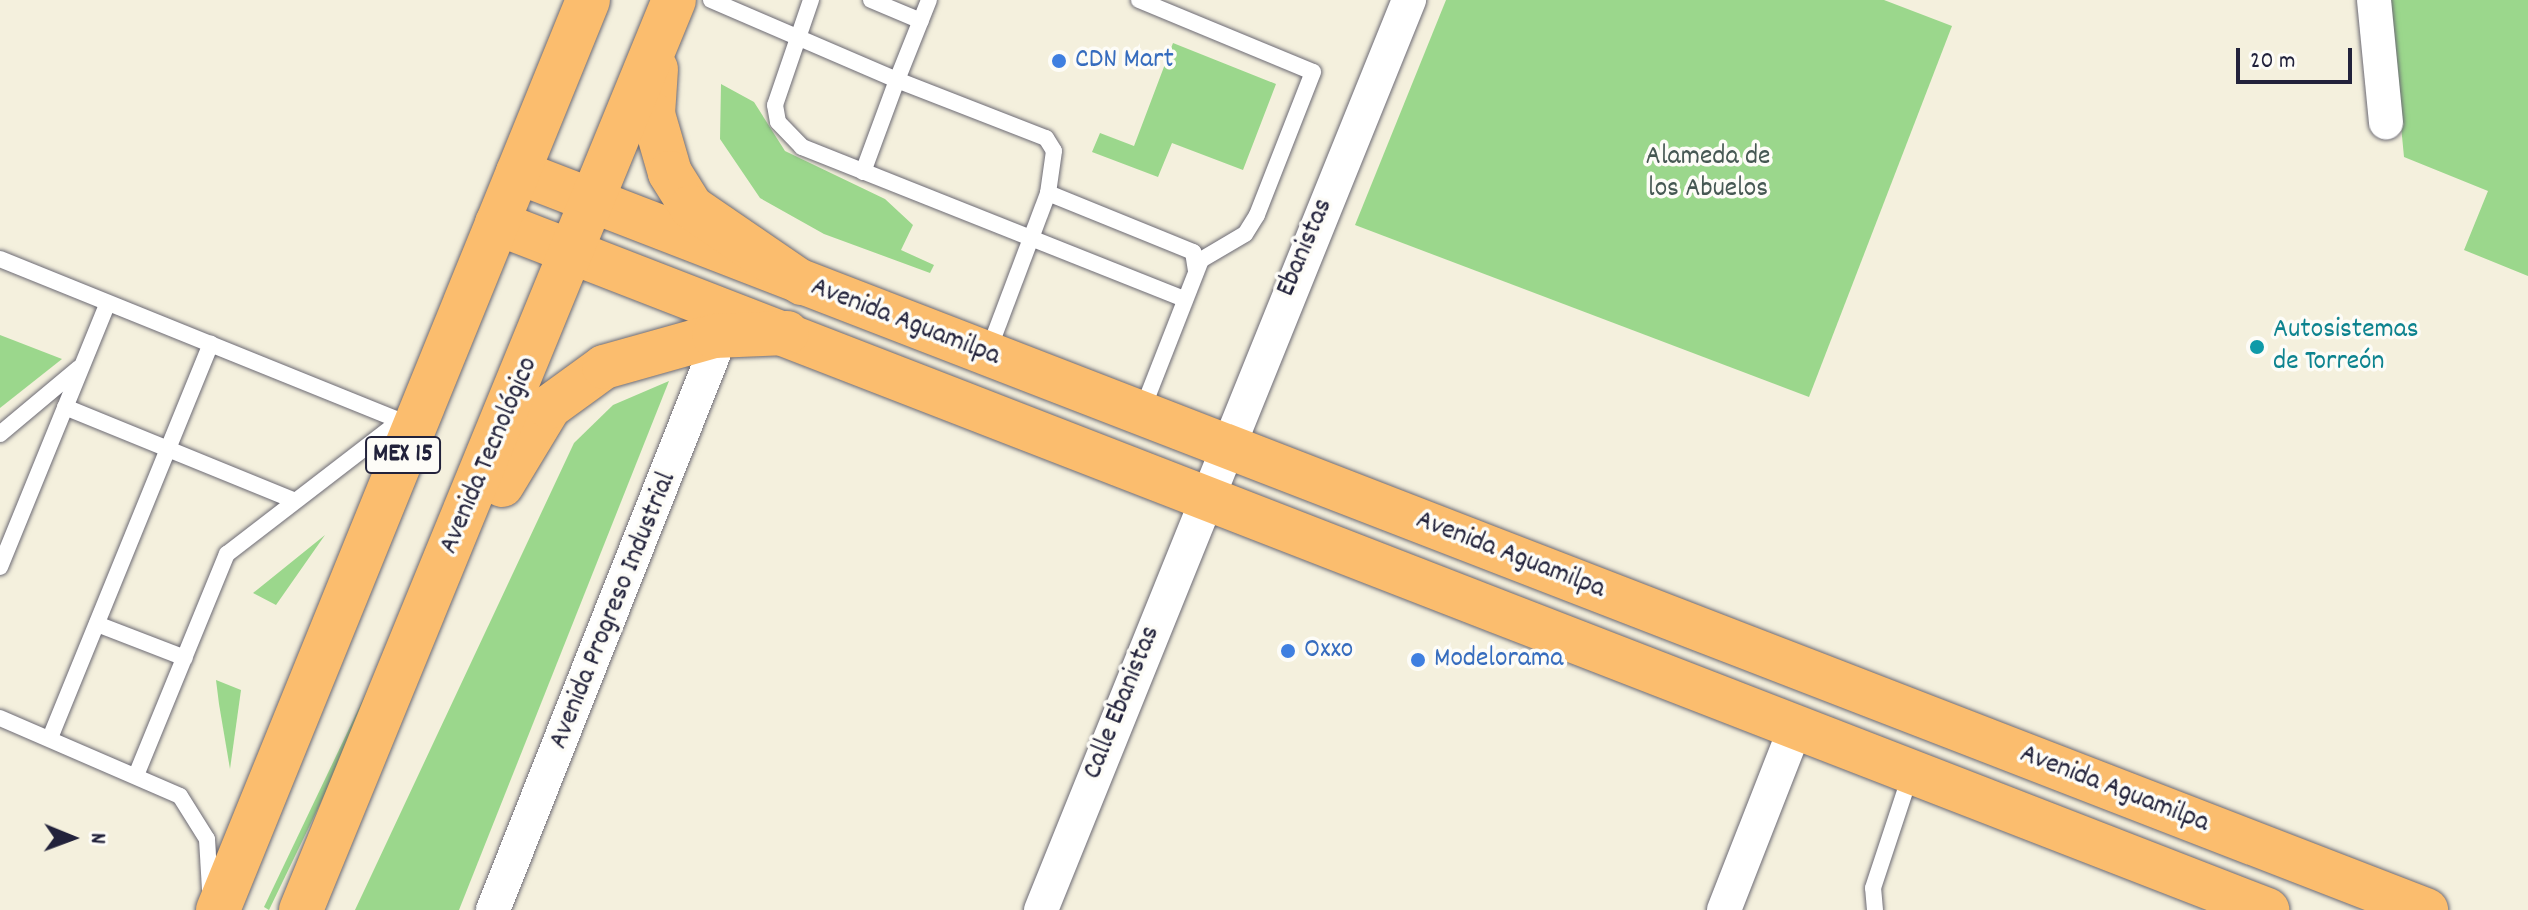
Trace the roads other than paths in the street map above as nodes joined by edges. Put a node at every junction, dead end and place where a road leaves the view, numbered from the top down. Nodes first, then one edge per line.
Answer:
1 (711, 0) edge
2 (811, 0) edge
3 (871, 0) edge
4 (929, 0) edge
5 (1139, 0) edge
6 (1409, 0) edge
7 (2374, 0) edge
8 (581, 3) edge
9 (666, 19) edge
10 (921, 21) junction
11 (796, 37) junction
12 (897, 80) junction
13 (2386, 122) dead end
14 (518, 172) junction
15 (863, 172) junction
16 (1048, 193) junction
17 (593, 202) junction
18 (497, 223) junction
19 (1030, 240) junction
20 (576, 251) junction
21 (0, 259) edge
22 (1196, 271) junction
23 (802, 283) junction
24 (1184, 299) junction
25 (108, 303) junction
26 (728, 323) junction
27 (211, 344) junction
28 (987, 354) junction
29 (83, 364) junction
30 (65, 407) junction
31 (1141, 414) junction
32 (407, 424) junction
33 (0, 434) edge
34 (1224, 446) junction
35 (168, 449) junction
36 (1204, 496) junction
37 (295, 501) junction
38 (0, 567) edge
39 (97, 624) junction
40 (1739, 644) junction
41 (185, 658) junction
42 (397, 680) junction
43 (1924, 716) junction
44 (0, 718) edge
45 (1796, 726) junction
46 (50, 738) junction
47 (1912, 772) junction
48 (137, 773) junction
49 (207, 910) edge
50 (218, 910) edge
51 (301, 910) edge
52 (493, 910) edge
53 (1041, 910) edge
54 (1724, 910) edge
55 (1875, 910) edge
56 (2267, 910) edge
57 (2426, 910) edge

1 - 11 lane
2 - 11 lane
3 - 10 lane
4 - 10 lane
5 - 22 lane
6 - 34 street, Ebanistas
7 - 13 street
8 - 14 main road, MEX 15
9 - 17 main road, Avenida Tecnológico / MEX 15
9 - 23 main road
10 - 12 lane
11 - 12 lane
11 - 15 lane
12 - 15 lane
12 - 16 lane
14 - 17 main road, Avenida Aguamilpa
14 - 18 main road, MEX 15
15 - 19 lane
16 - 19 lane
16 - 22 lane
17 - 20 main road, Avenida Tecnológico / MEX 15
17 - 23 main road, Avenida Aguamilpa
18 - 20 main road
18 - 32 main road, MEX 15
19 - 24 lane
19 - 28 lane
20 - 26 main road
20 - 42 main road, Avenida Tecnológico / MEX 15
21 - 25 lane
22 - 24 lane
23 - 28 main road, Avenida Aguamilpa
24 - 31 lane
25 - 27 lane
25 - 29 lane
26 - 36 main road, Avenida Aguamilpa
26 - 42 main road
26 - 52 street, Avenida Progreso Industrial
27 - 32 lane
27 - 35 lane
28 - 31 main road, Avenida Aguamilpa
29 - 30 lane
29 - 33 lane
30 - 35 lane
30 - 38 lane
31 - 34 main road, Avenida Aguamilpa
32 - 37 lane
32 - 50 main road, MEX 15
34 - 36 street, Ebanistas
34 - 40 main road, Avenida Aguamilpa
35 - 37 lane
35 - 39 lane
36 - 45 main road, Avenida Aguamilpa
36 - 53 street, Calle Ebanistas
37 - 41 lane
39 - 41 lane
39 - 46 lane
40 - 43 main road, Avenida Aguamilpa
40 - 45 main road
41 - 48 lane
42 - 51 main road, Avenida Tecnológico / MEX 15
43 - 45 main road
43 - 57 main road, Avenida Aguamilpa
44 - 46 lane
45 - 47 main road, Avenida Aguamilpa
45 - 54 street
46 - 48 lane
47 - 55 lane
47 - 56 main road, Avenida Aguamilpa
48 - 49 lane

